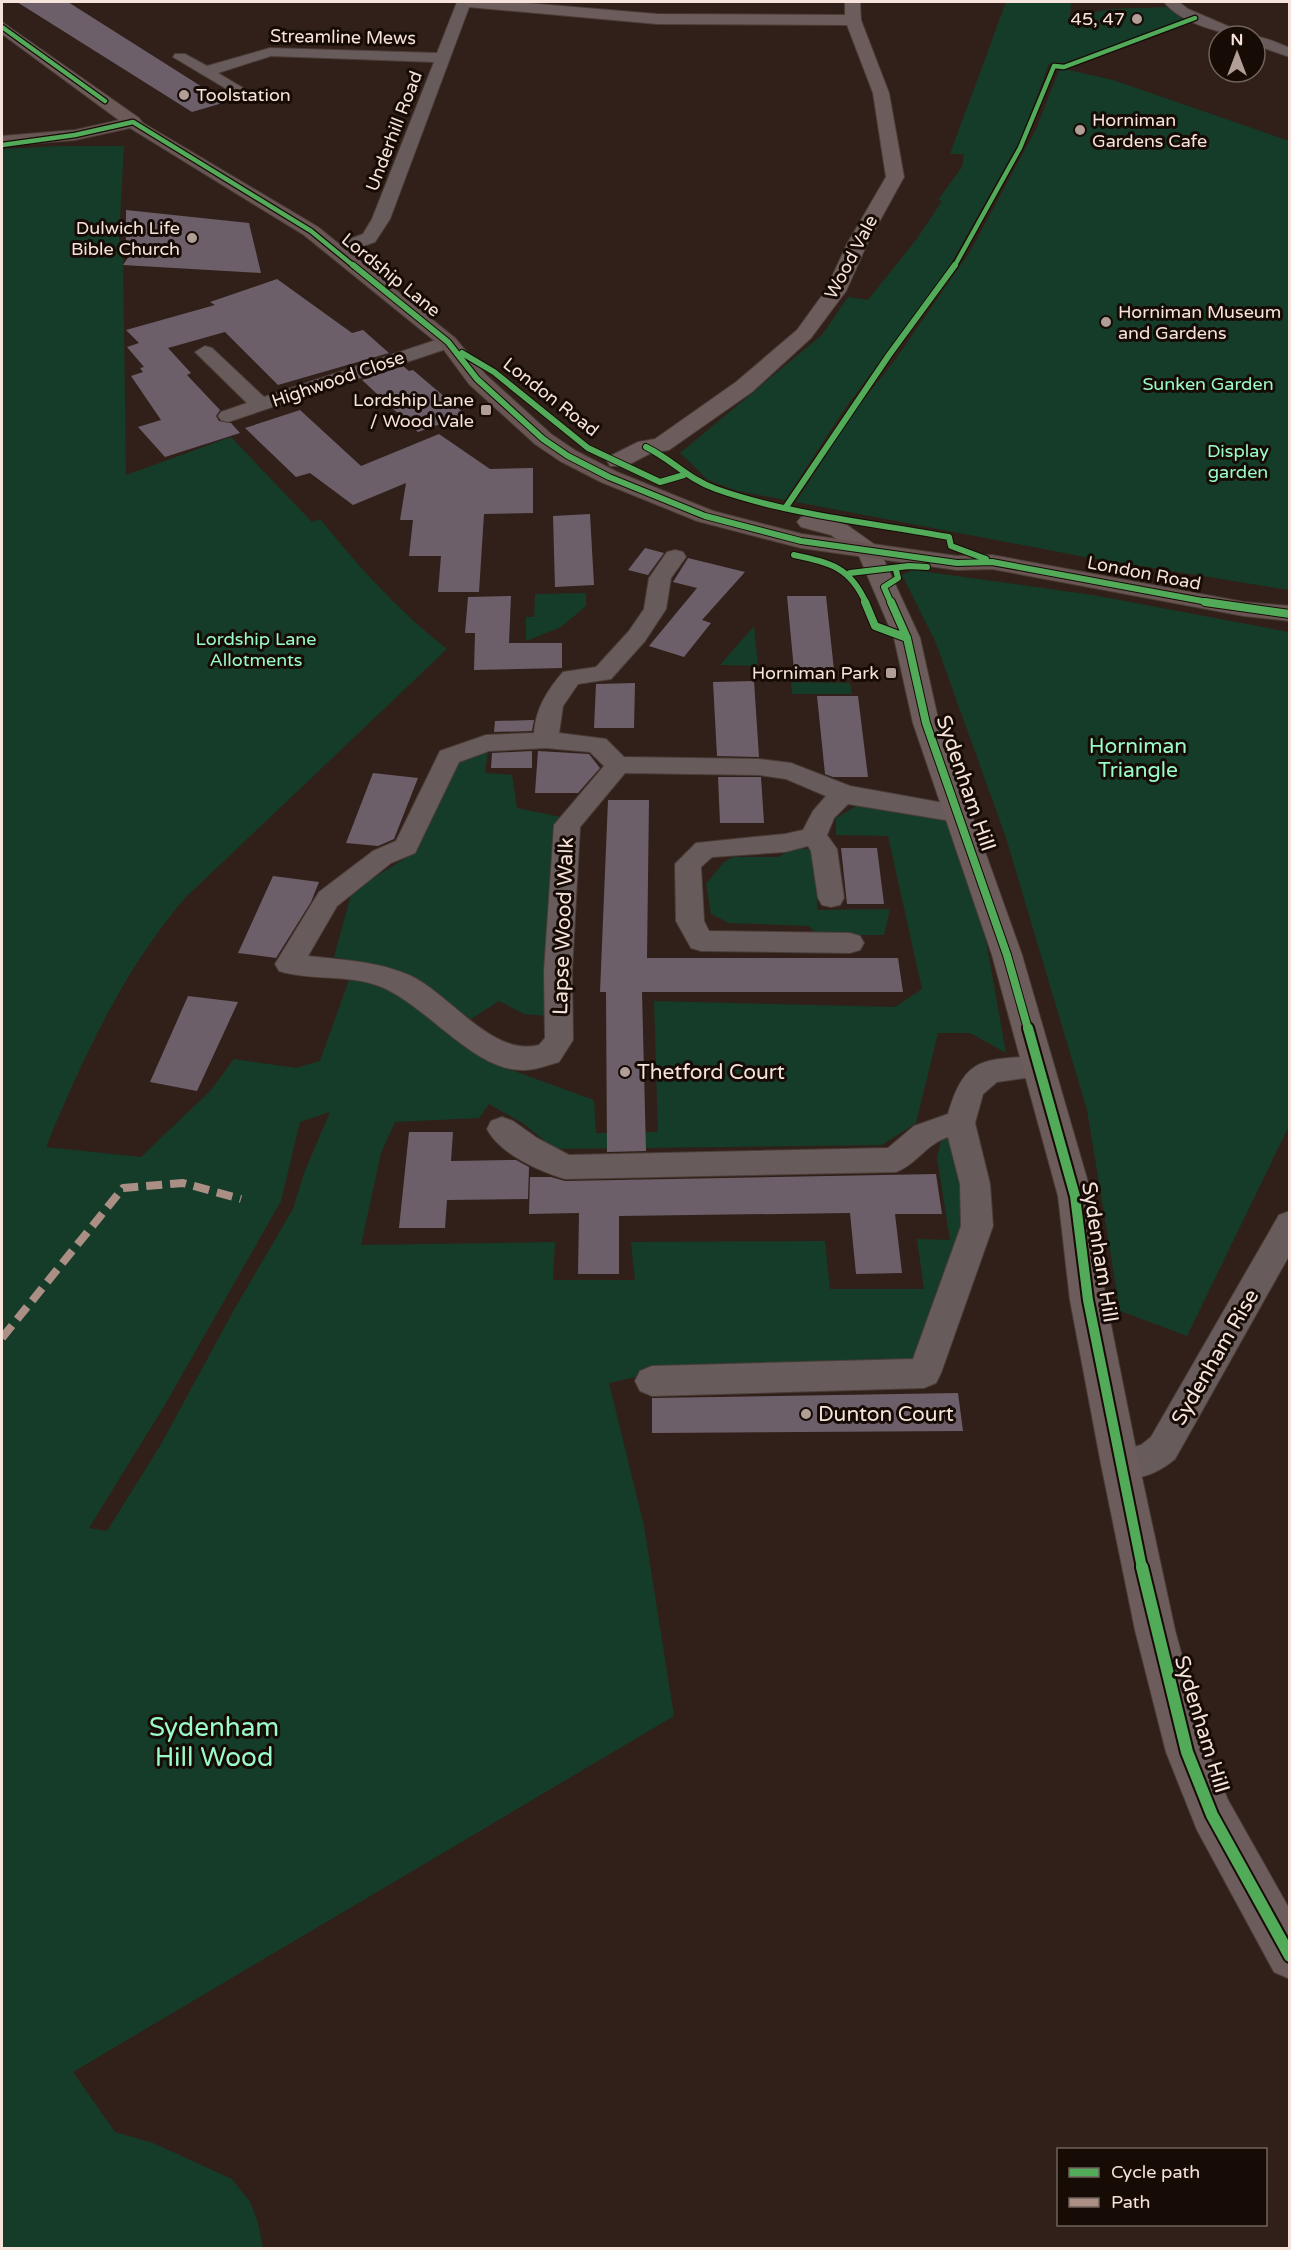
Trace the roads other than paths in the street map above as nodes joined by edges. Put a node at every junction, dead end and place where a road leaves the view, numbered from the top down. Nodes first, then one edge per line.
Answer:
1 (466, 2) edge
2 (1171, 2) edge
3 (853, 11) edge
4 (1214, 24) edge
5 (2, 27) edge
6 (1267, 44) edge
7 (1289, 52) edge
8 (180, 57) dead end
9 (444, 58) junction
10 (207, 71) junction
11 (245, 94) dead end
12 (133, 122) junction
13 (2, 141) edge
14 (334, 251) junction
15 (452, 346) junction
16 (205, 352) dead end
17 (260, 405) junction
18 (228, 416) dead end
19 (661, 445) junction
20 (613, 469) junction
21 (641, 473) junction
22 (808, 522) junction
23 (869, 552) junction
24 (675, 557) dead end
25 (992, 562) junction
26 (1290, 614) edge
27 (546, 740) junction
28 (618, 765) junction
29 (845, 794) junction
30 (957, 813) junction
31 (814, 836) junction
32 (831, 898) dead end
33 (850, 943) dead end
34 (1038, 1067) junction
35 (960, 1123) junction
36 (502, 1130) dead end
37 (1290, 1224) edge
38 (652, 1381) dead end
39 (1120, 1464) junction
40 (1290, 1956) edge

1 - 3 street
1 - 9 street, Underhill Road
2 - 4 street
3 - 19 street, Wood Vale
5 - 12 main road, Lordship Lane
6 - 7 street
8 - 10 street
9 - 10 street, Streamline Mews
9 - 14 street, Underhill Road
10 - 11 street
12 - 13 highway
12 - 14 highway, Lordship Lane
14 - 15 highway, Lordship Lane
15 - 17 street, Highwood Close
15 - 20 highway, London Road
16 - 17 street
17 - 18 street, Highwood Close
19 - 20 street, Wood Vale
19 - 21 street, Wood Vale
20 - 21 highway, London Road
20 - 23 highway, London Road
21 - 22 highway, London Road
22 - 23 street, Sydenham Hill
22 - 25 highway, London Road
23 - 25 highway, London Road
23 - 30 street, Sydenham Hill
24 - 27 street
25 - 26 highway, London Road
27 - 28 street
27 - 28 street, Lapse Wood Walk
28 - 29 street
29 - 30 street
29 - 31 street
30 - 34 street, Sydenham Hill
31 - 32 street
31 - 33 street
34 - 35 street
34 - 39 street, Sydenham Hill
35 - 36 street
35 - 38 street
37 - 39 street, Sydenham Rise
39 - 40 street, Sydenham Hill

